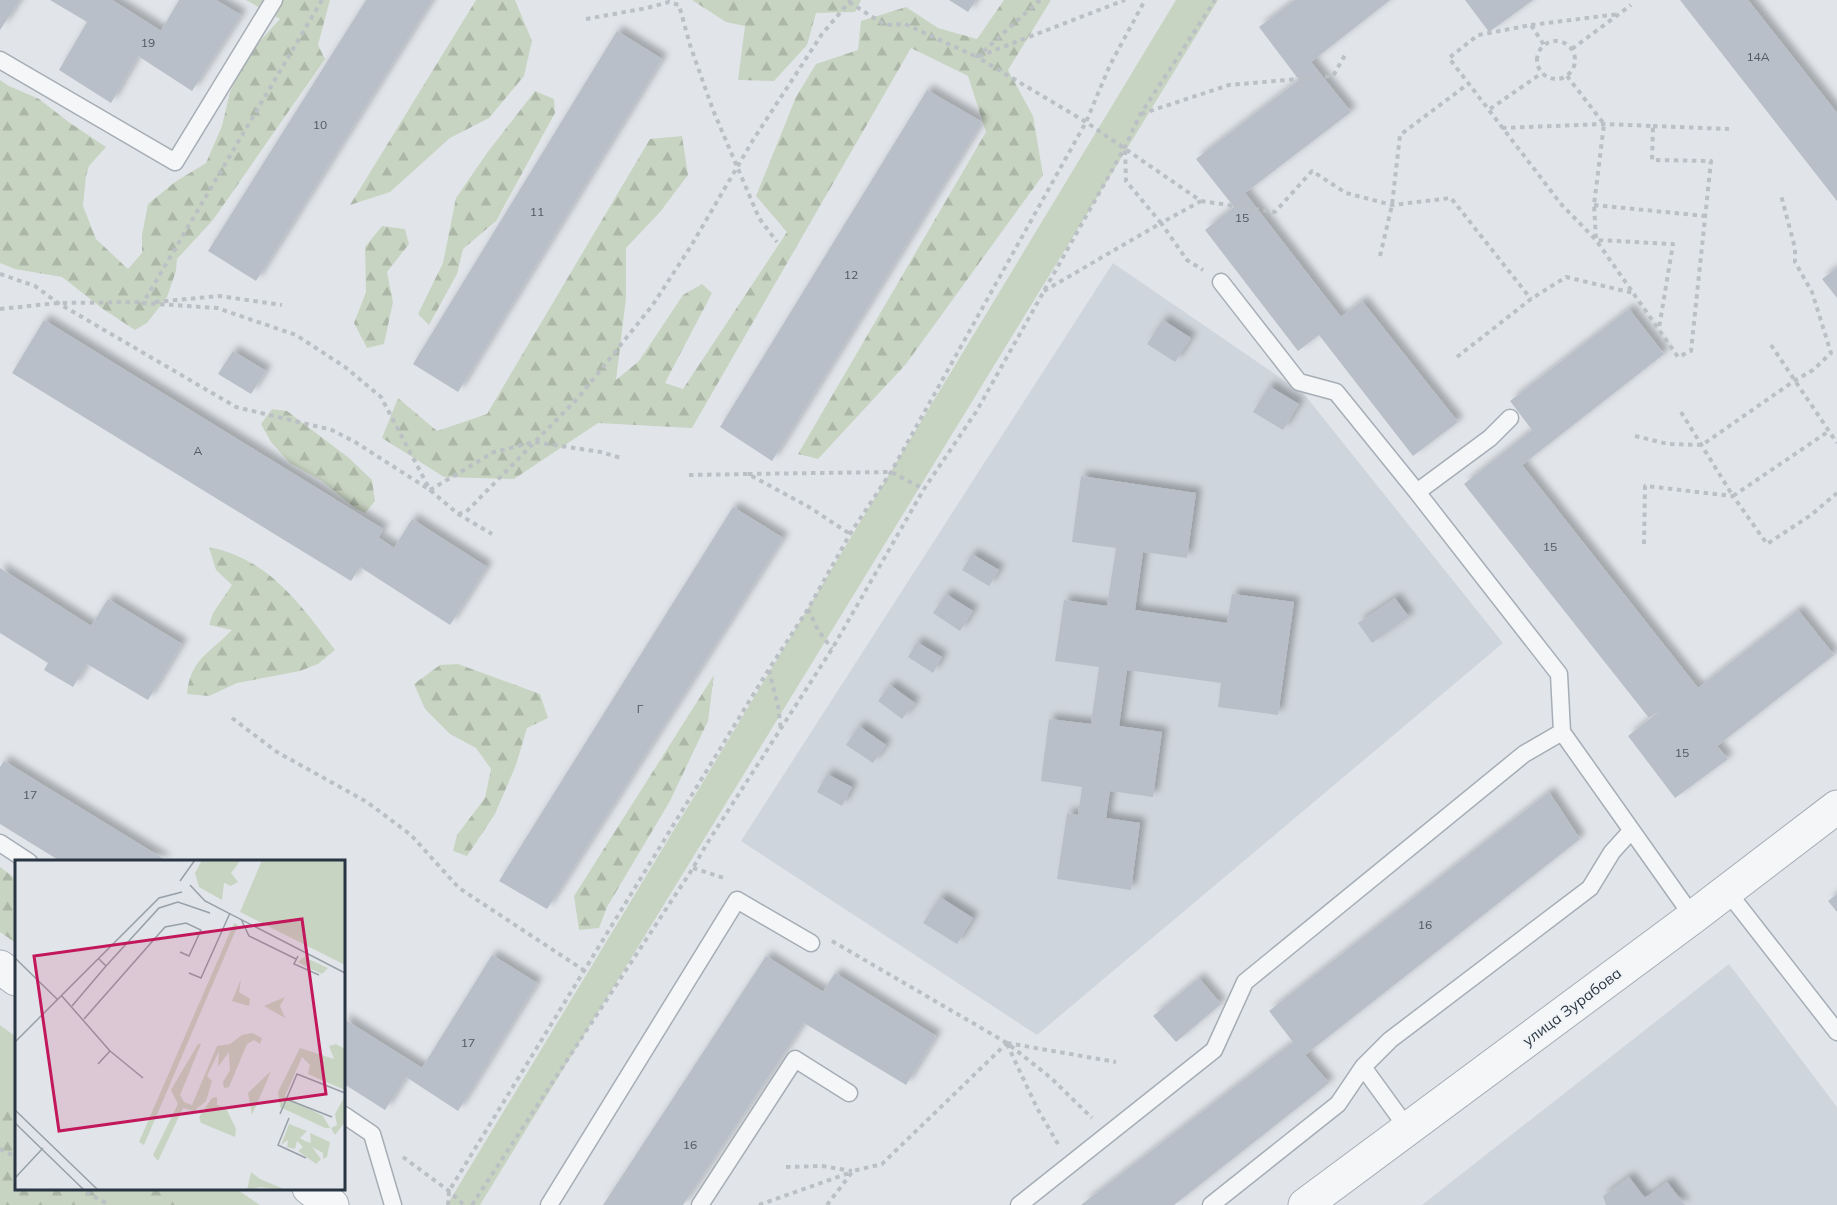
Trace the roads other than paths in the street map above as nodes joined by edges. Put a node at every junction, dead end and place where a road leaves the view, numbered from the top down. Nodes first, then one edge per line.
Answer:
1 (272, 1) edge
2 (0, 60) edge
3 (1221, 282) road end
4 (1510, 418) dead end
5 (1417, 492) junction
6 (1562, 732) junction
7 (1837, 807) edge
8 (1631, 831) junction
9 (0, 843) edge
10 (27, 860) edge
11 (1727, 891) junction
12 (1692, 917) junction
13 (811, 943) dead end
14 (0, 967) edge
15 (15, 978) edge
16 (1837, 1032) edge
17 (1363, 1067) junction
18 (849, 1092) dead end
19 (345, 1116) edge
20 (1408, 1129) junction
21 (312, 1190) edge
22 (332, 1205) edge
23 (393, 1205) edge
24 (549, 1205) edge
25 (700, 1205) edge
26 (1019, 1205) edge
27 (1210, 1205) edge
28 (1305, 1205) edge

1 - 2 lane
3 - 5 lane
4 - 5 lane
5 - 6 lane
6 - 8 lane
6 - 26 lane
7 - 11 street, улица Зурабова
8 - 12 lane
8 - 17 lane
9 - 10 lane
11 - 12 street, улица Зурабова
11 - 16 lane
12 - 20 street, улица Зурабова
13 - 24 lane
14 - 15 street
17 - 20 lane
17 - 27 lane
18 - 25 lane
19 - 23 lane
20 - 28 street, улица Зурабова
21 - 22 street

